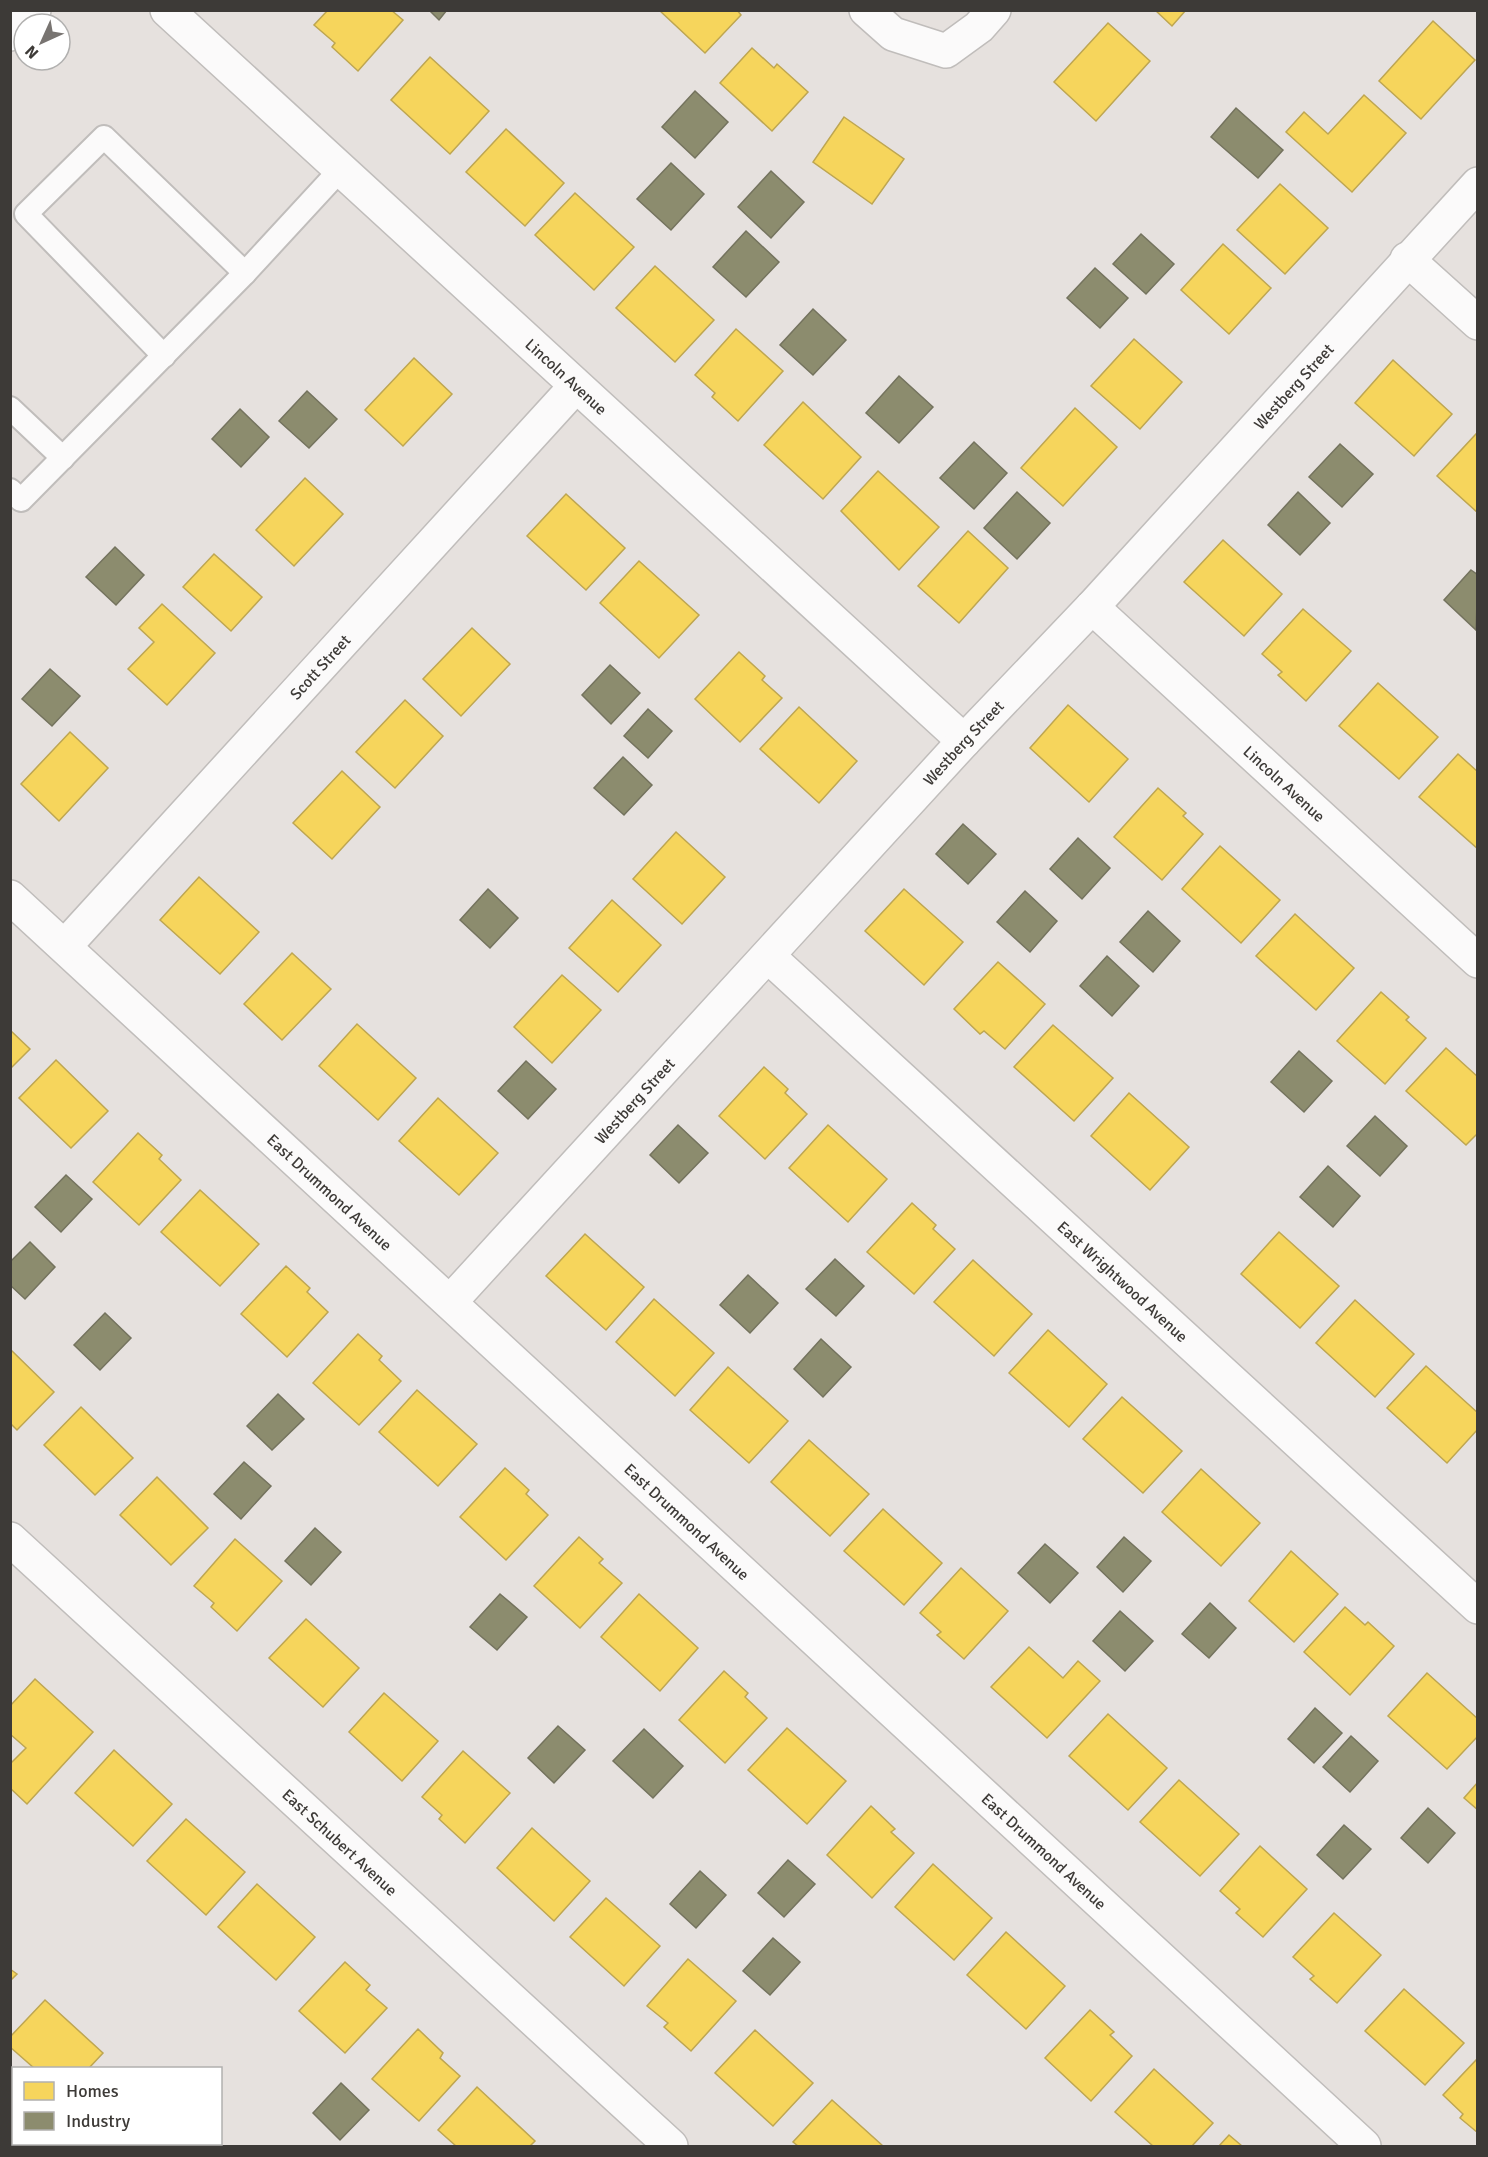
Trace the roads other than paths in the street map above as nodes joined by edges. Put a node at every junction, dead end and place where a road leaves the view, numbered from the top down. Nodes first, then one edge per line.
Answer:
1 (34, 10) edge
2 (167, 10) edge
3 (866, 10) edge
4 (994, 10) edge
5 (10, 34) edge
6 (340, 170) junction
7 (1478, 184) edge
8 (1407, 259) junction
9 (245, 273) junction
10 (1478, 323) edge
11 (164, 356) junction
12 (575, 387) junction
13 (10, 408) edge
14 (63, 458) junction
15 (10, 490) edge
16 (1092, 607) junction
17 (964, 741) junction
18 (10, 897) edge
19 (64, 946) junction
20 (769, 957) junction
21 (1478, 961) edge
22 (450, 1302) junction
23 (10, 1539) edge
24 (1478, 1607) edge
25 (671, 2146) edge
26 (1364, 2146) edge

1 - 5 street
2 - 6 street, Lincoln Avenue
3 - 4 street
6 - 9 lane
6 - 12 street, Lincoln Avenue
7 - 8 street, Westberg Street
8 - 10 street
8 - 16 street, Westberg Street
9 - 11 lane
9 - 11 lane
11 - 14 lane
12 - 17 street, Lincoln Avenue
12 - 19 street, Scott Street
13 - 14 lane
14 - 15 lane
16 - 17 street, Westberg Street
16 - 21 street, Lincoln Avenue
17 - 20 street, Westberg Street
18 - 19 street, East Drummond Avenue
19 - 22 street, East Drummond Avenue
20 - 22 street, Westberg Street
20 - 24 street, East Wrightwood Avenue
22 - 26 street, East Drummond Avenue
23 - 25 street, East Schubert Avenue

